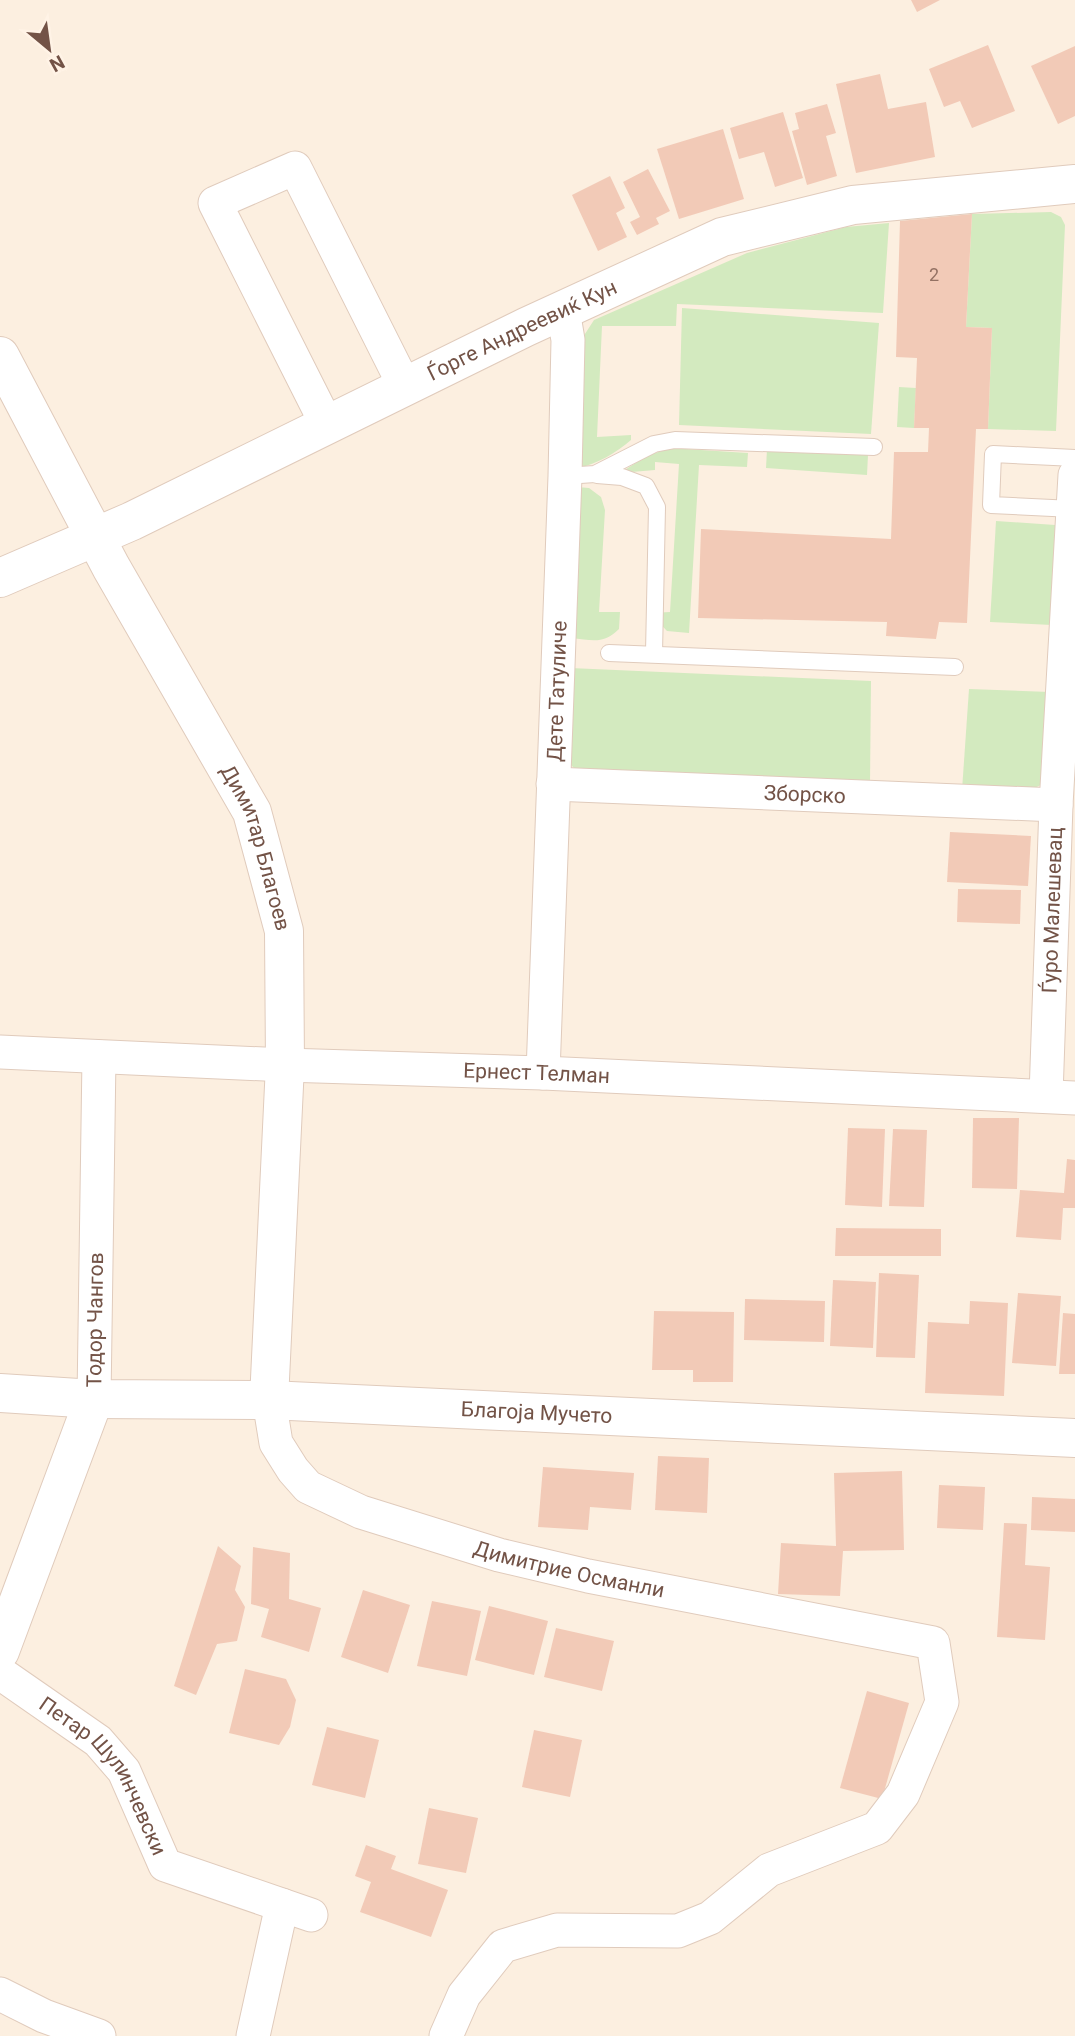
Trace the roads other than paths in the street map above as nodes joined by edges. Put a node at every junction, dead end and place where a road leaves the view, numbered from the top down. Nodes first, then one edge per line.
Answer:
1 (1075, 184) edge
2 (563, 310) junction
3 (0, 356) edge
4 (405, 387) junction
5 (327, 425) junction
6 (874, 447) dead end
7 (1075, 458) edge
8 (580, 475) junction
9 (1075, 475) edge
10 (1073, 509) junction
11 (95, 537) junction
12 (0, 578) edge
13 (609, 653) dead end
14 (654, 653) junction
15 (955, 667) dead end
16 (553, 785) junction
17 (1056, 805) junction
18 (0, 1052) edge
19 (99, 1058) junction
20 (285, 1065) junction
21 (543, 1073) junction
22 (1061, 1097) edge
23 (0, 1393) edge
24 (94, 1399) junction
25 (269, 1400) junction
26 (1075, 1437) edge
27 (0, 1651) edge
28 (0, 1673) edge
29 (0, 1994) edge
30 (41, 2026) edge
31 (99, 2036) edge
32 (253, 2036) edge
33 (446, 2036) edge

1 - 2 street, Ѓорге Андреевиќ Кун
2 - 4 street, Ѓорге Андреевиќ Кун
2 - 8 street, Дете Татуличе
3 - 11 street, Димитар Благоев
4 - 5 street, Ѓорге Андреевиќ Кун
4 - 5 street
5 - 11 street, Ѓорге Андреевиќ Кун
6 - 8 lane
7 - 10 lane
8 - 14 lane
8 - 16 street, Дете Татуличе
9 - 10 street, Ѓуро Малешевац
10 - 17 street, Ѓуро Малешевац
11 - 12 street, Ѓорге Андреевиќ Кун
11 - 20 street, Димитар Благоев
13 - 14 lane
14 - 15 lane
16 - 17 street, Зборско
16 - 21 street, Дете Татуличе
17 - 22 street, Ѓуро Малешевац
18 - 19 street, Ернест Телман
19 - 20 street, Ернест Телман
19 - 24 street, Тодор Чангов
20 - 21 street, Ернест Телман
20 - 25 street, Димитар Благоев
21 - 22 street, Ернест Телман
23 - 24 street, Благоја Мучето
24 - 25 street, Благоја Мучето
24 - 27 street, Тодор Чангов
25 - 26 street, Благоја Мучето
25 - 33 street, Димитрие Османли
28 - 32 street, Петар Шулинчевски
29 - 30 street
30 - 31 street

